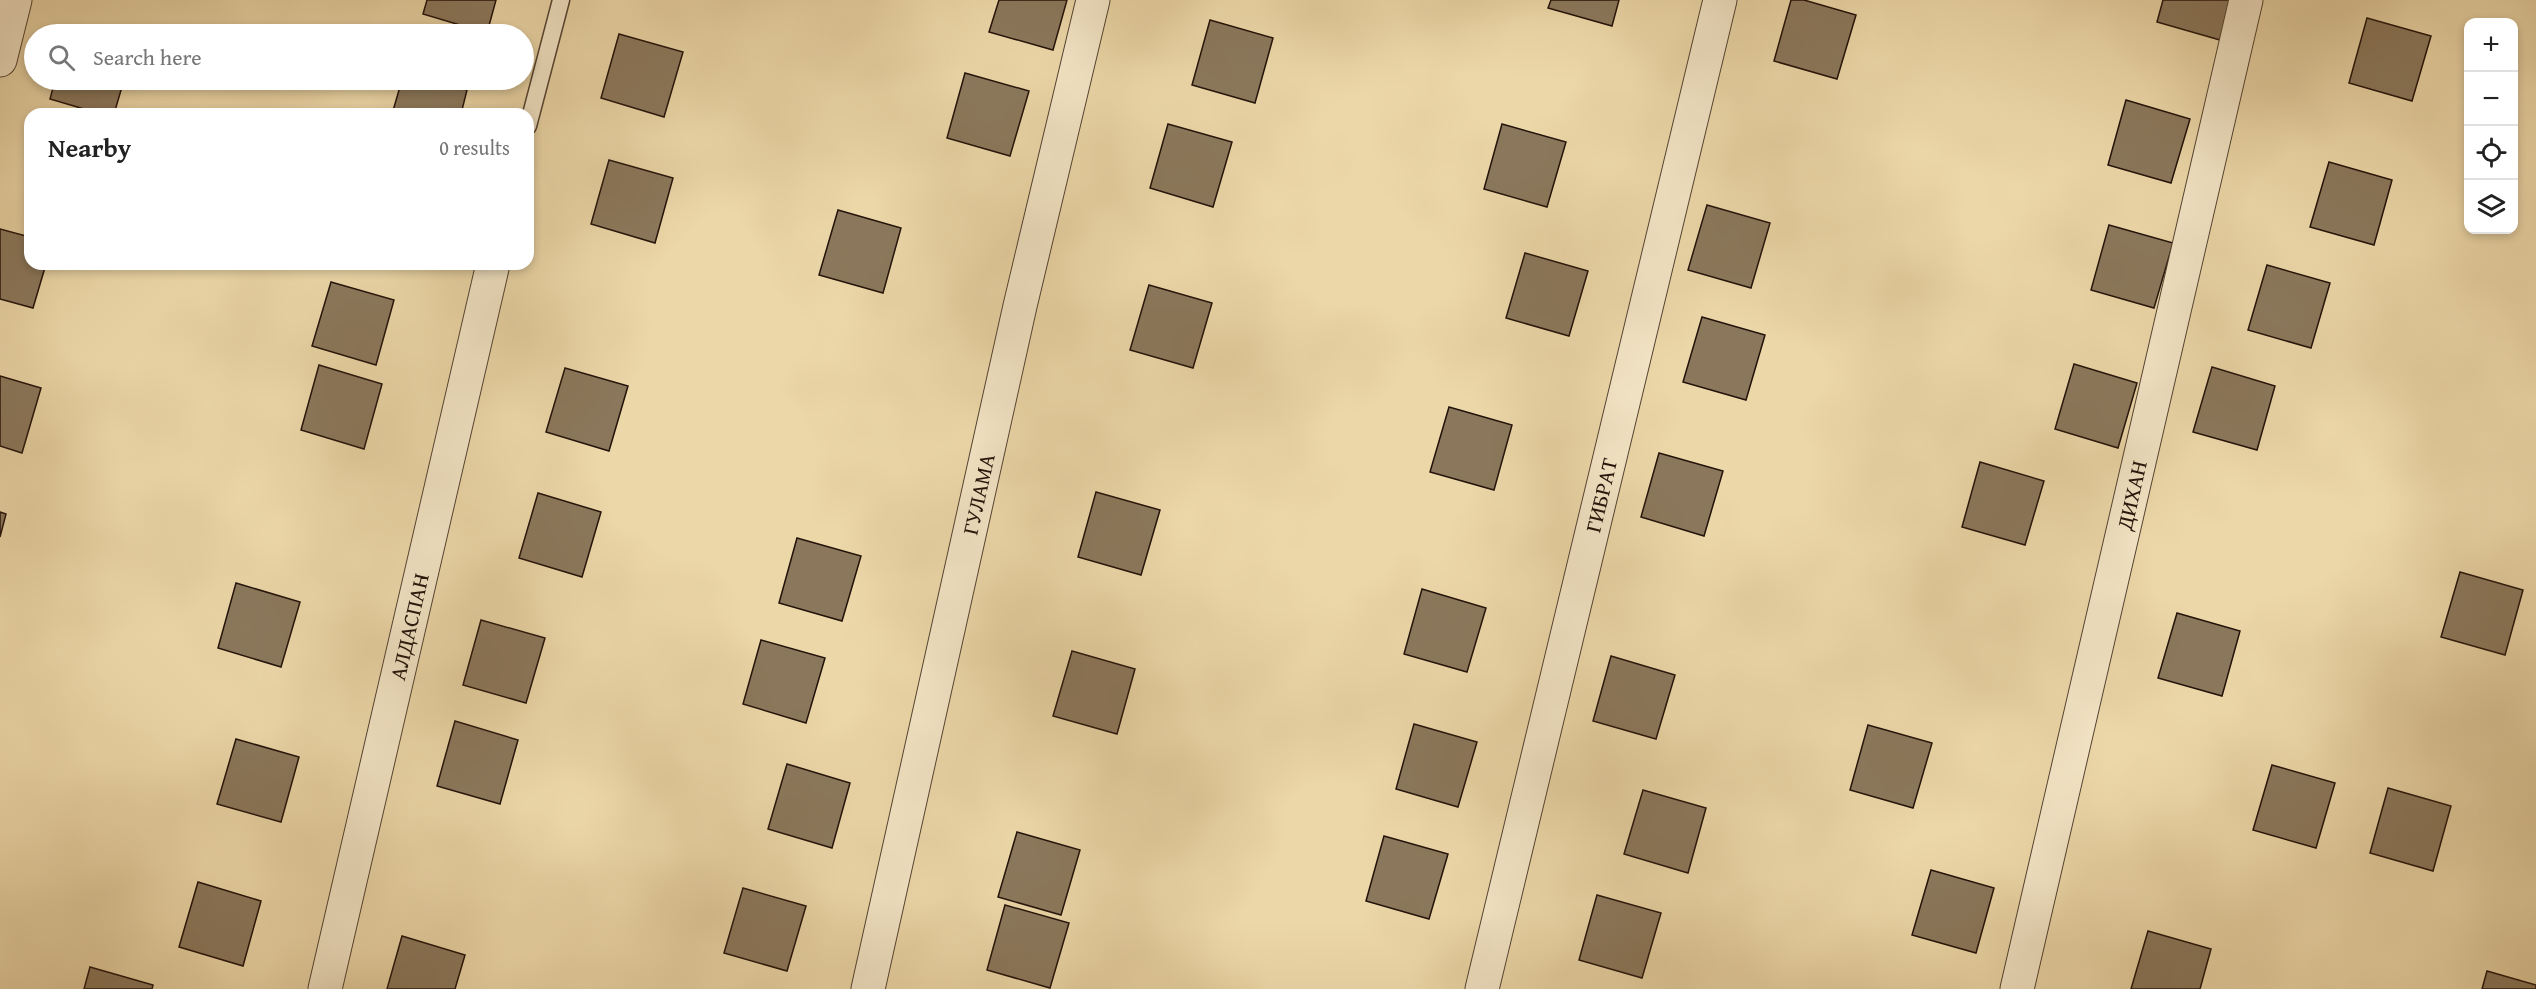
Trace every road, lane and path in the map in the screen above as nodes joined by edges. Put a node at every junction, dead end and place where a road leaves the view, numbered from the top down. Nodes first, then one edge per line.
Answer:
1 (15, 0) edge
2 (561, 0) edge
3 (1093, 0) edge
4 (1720, 0) edge
5 (2246, 0) edge
6 (0, 60) edge
7 (533, 108) edge
8 (492, 270) edge
9 (325, 989) edge
10 (868, 989) edge
11 (1482, 989) edge
12 (2017, 989) edge

1 - 6 street
2 - 7 lane
3 - 10 street, ГУЛАМА
4 - 11 street, ГИБРАТ
5 - 12 street, ДИХАН
8 - 9 street, АЛДАСПАН

